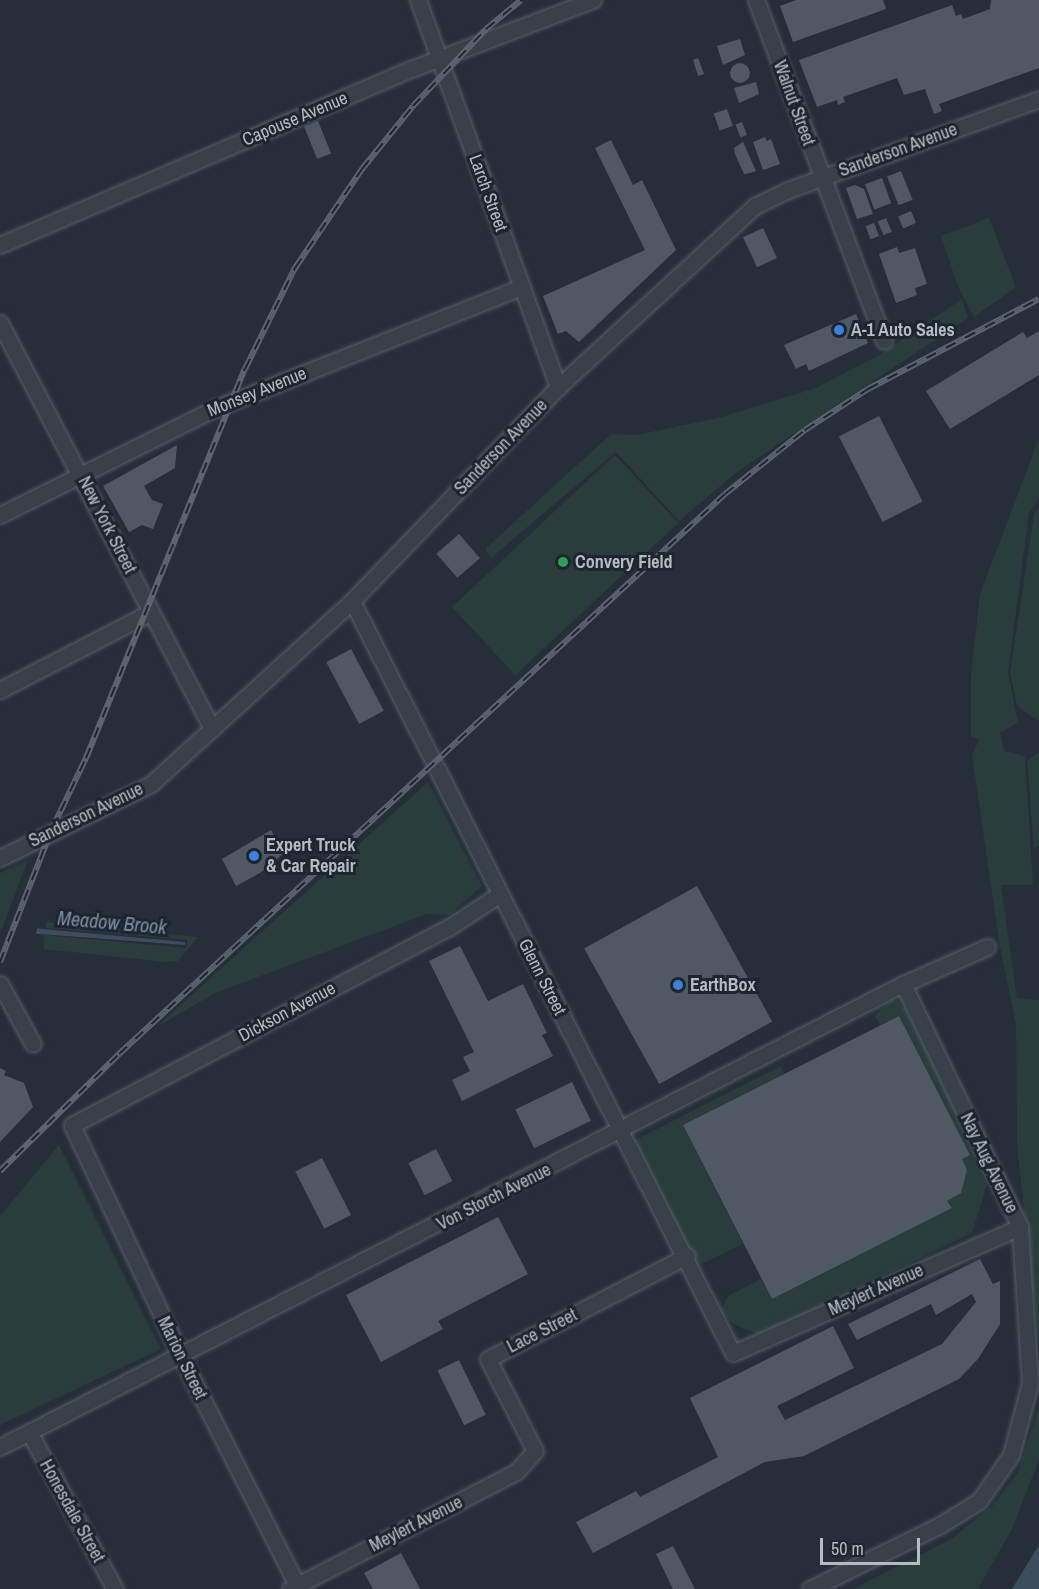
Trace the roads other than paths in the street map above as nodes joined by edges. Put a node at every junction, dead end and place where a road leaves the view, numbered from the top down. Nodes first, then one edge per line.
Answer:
1 (418, 0) edge
2 (593, 0) edge
3 (756, 0) edge
4 (439, 58) junction
5 (1039, 99) edge
6 (821, 178) junction
7 (0, 245) edge
8 (522, 287) junction
9 (0, 323) edge
10 (884, 341) dead end
11 (558, 387) junction
12 (82, 475) junction
13 (0, 515) edge
14 (352, 601) junction
15 (151, 612) junction
16 (0, 690) edge
17 (212, 729) junction
18 (0, 858) edge
19 (500, 894) junction
20 (987, 947) dead end
21 (0, 984) edge
22 (903, 984) junction
23 (33, 1044) dead end
24 (72, 1125) joint
25 (620, 1133) junction
26 (1020, 1227) junction
27 (687, 1257) junction
28 (733, 1353) joint
29 (181, 1356) junction
30 (1034, 1381) edge
31 (29, 1432) junction
32 (0, 1447) edge
33 (536, 1451) joint
34 (295, 1588) edge
35 (116, 1589) edge
36 (810, 1589) edge

1 - 4 street, Larch Street
2 - 4 street, Capouse Avenue
3 - 6 street, Walnut Street
4 - 7 street, Capouse Avenue
4 - 8 street, Larch Street
5 - 6 street, Sanderson Avenue
6 - 10 street, Walnut Street
6 - 11 street, Sanderson Avenue
8 - 11 street, Larch Street
8 - 12 street, Monsey Avenue
9 - 12 street, New York Street
11 - 14 street, Sanderson Avenue
12 - 13 street, Monsey Avenue
12 - 15 street, New York Street
14 - 17 street, Sanderson Avenue
14 - 19 street, Glenn Street
15 - 16 street
15 - 17 street, New York Street
17 - 18 street, Sanderson Avenue
19 - 24 street, Dickson Avenue
19 - 25 street, Glenn Street
20 - 22 street, Von Storch Avenue
21 - 23 street
22 - 25 street, Von Storch Avenue
22 - 26 street, Nay Aug Avenue
24 - 29 street, Marion Street
25 - 27 street, Glenn Street
25 - 29 street, Von Storch Avenue
26 - 28 street, Meylert Avenue
26 - 30 street, Nay Aug Avenue
27 - 28 street, Glenn Street
27 - 33 street, Lace Street
29 - 31 street, Von Storch Avenue
29 - 34 street, Marion Street
30 - 36 street, Nay Aug Avenue
31 - 32 street, Von Storch Avenue
31 - 35 street, Honesdale Street
33 - 34 street, Meylert Avenue

